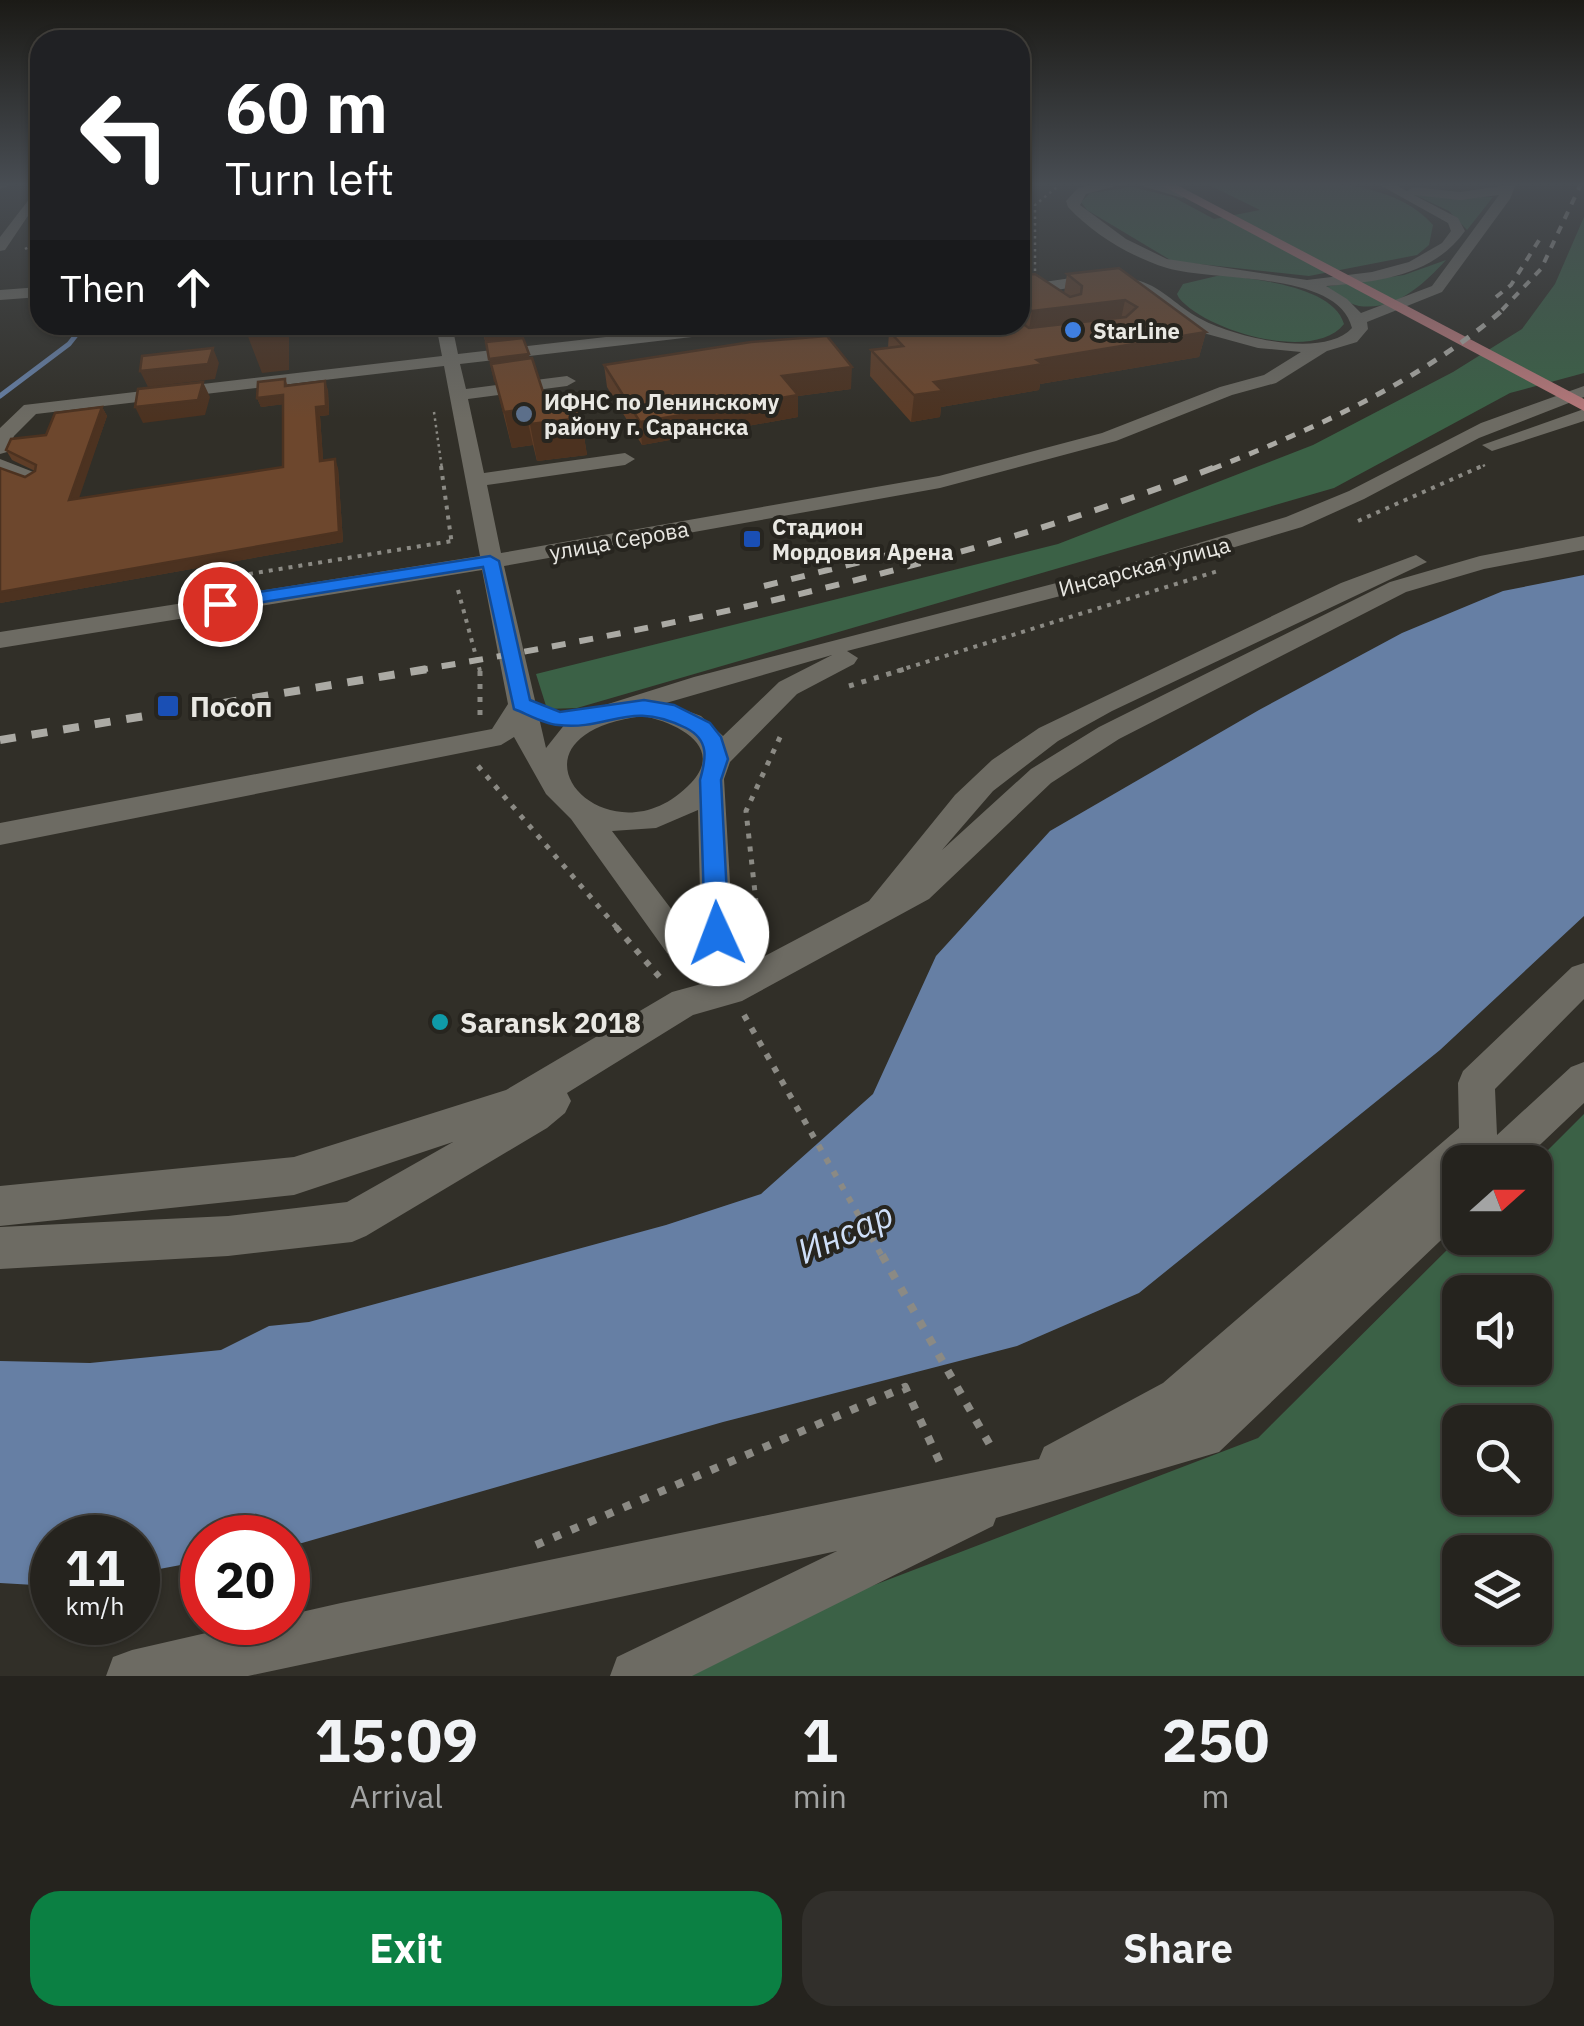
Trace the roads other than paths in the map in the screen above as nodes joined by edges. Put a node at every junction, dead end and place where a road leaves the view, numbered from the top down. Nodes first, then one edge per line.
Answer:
1 (1165, 262) edge
2 (1313, 262) edge
3 (1340, 262) edge
4 (1422, 262) edge
5 (1456, 262) edge
6 (1207, 271) junction
7 (30, 277) edge
8 (0, 279) edge
9 (1100, 280) junction
10 (1298, 283) junction
11 (1030, 290) edge
12 (1030, 291) edge
13 (30, 293) edge
14 (1161, 294) junction
15 (0, 295) edge
16 (1051, 301) edge
17 (1358, 320) junction
18 (446, 335) edge
19 (666, 335) edge
20 (1257, 344) junction
21 (1321, 347) junction
22 (452, 360) junction
23 (567, 381) dead end
24 (1584, 389) edge
25 (1226, 392) junction
26 (458, 395) junction
27 (1584, 406) edge
28 (1584, 415) edge
29 (0, 448) edge
30 (625, 459) dead end
31 (0, 465) edge
32 (29, 477) edge
33 (1394, 478) junction
34 (476, 480) junction
35 (1584, 528) edge
36 (1584, 544) edge
37 (488, 549) junction
38 (887, 636) junction
39 (0, 640) edge
40 (521, 704) junction
41 (610, 712) junction
42 (714, 770) junction
43 (554, 784) junction
44 (580, 811) junction
45 (0, 834) edge
46 (876, 913) junction
47 (1584, 977) edge
48 (624, 1038) junction
49 (1584, 1079) edge
50 (1513, 1145) edge
51 (0, 1206) edge
52 (1442, 1212) edge
53 (0, 1248) edge
54 (1015, 1490) junction
55 (132, 1676) edge
56 (636, 1676) edge

1 - 6 street
2 - 27 main road
3 - 24 main road
4 - 10 street
5 - 17 street, улица Серова
6 - 9 street
6 - 10 street
6 - 14 street
7 - 8 street
9 - 11 street
9 - 14 street
10 - 17 street
12 - 16 street
13 - 15 street
14 - 20 street
17 - 21 street, улица Серова
18 - 22 street
19 - 22 street
20 - 21 street
20 - 25 street, улица Серова
21 - 25 street, улица Серова
22 - 26 street
22 - 29 street
23 - 26 street
24 - 33 street, Инсарская улица
25 - 37 street, улица Серова
26 - 34 street
28 - 33 street, Инсарская улица
30 - 34 street
31 - 32 street
33 - 38 street, Инсарская улица
34 - 37 street
35 - 46 street
36 - 46 street
37 - 39 street, улица Серова
37 - 40 street
38 - 41 street, Инсарская улица
38 - 42 street, Инсарская улица
40 - 41 street
40 - 43 street
40 - 45 street
41 - 42 street
41 - 43 street
42 - 44 street
42 - 44 street
43 - 44 street
46 - 48 street
47 - 54 street
48 - 51 street
48 - 53 street
49 - 50 street
52 - 54 street
54 - 55 street
54 - 56 street

